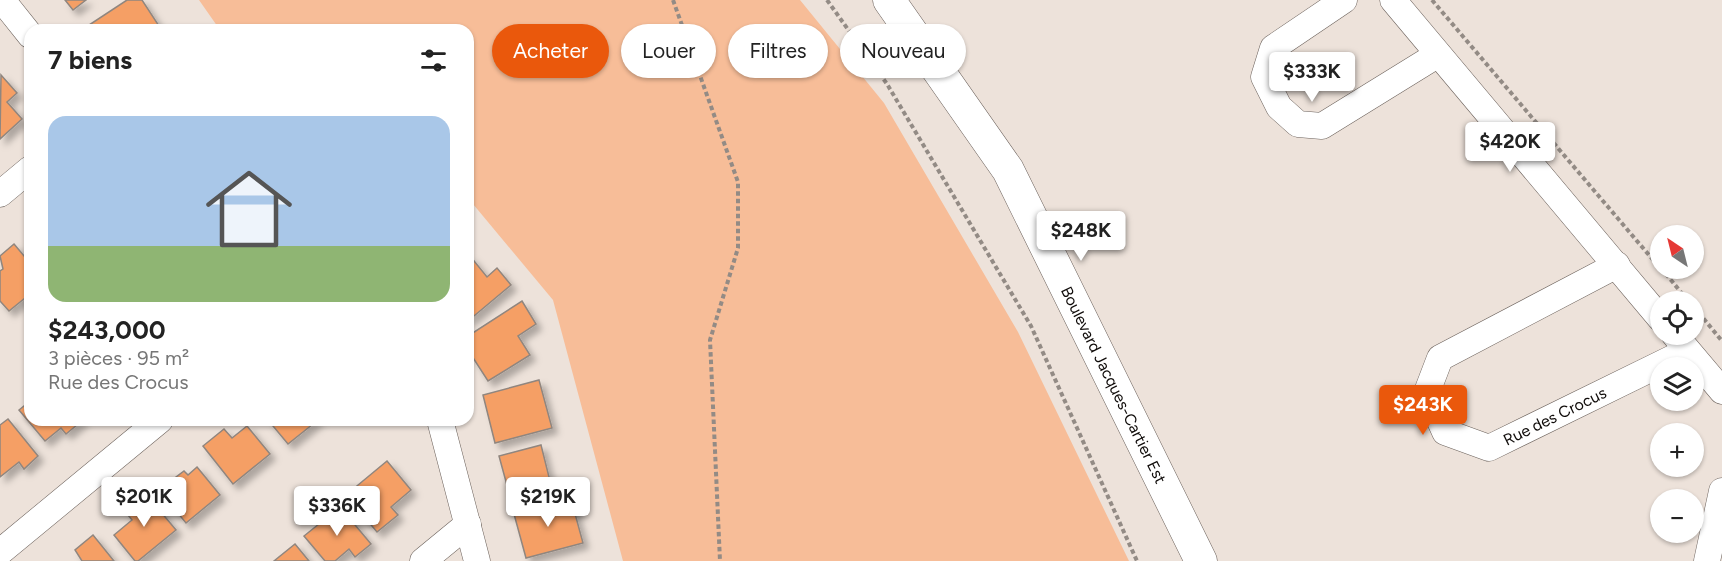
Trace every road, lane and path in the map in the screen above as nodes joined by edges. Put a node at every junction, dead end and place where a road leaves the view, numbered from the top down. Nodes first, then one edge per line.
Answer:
1 (2, 0) edge
2 (673, 0) edge
3 (827, 0) edge
4 (889, 0) edge
5 (1344, 0) edge
6 (1394, 0) edge
7 (1432, 0) edge
8 (24, 28) edge
9 (1437, 55) junction
10 (24, 174) edge
11 (0, 194) edge
12 (1650, 255) edge
13 (1617, 265) junction
14 (1670, 279) edge
15 (1680, 291) edge
16 (1650, 306) edge
17 (1704, 319) edge
18 (1722, 341) edge
19 (1676, 345) edge
20 (1682, 345) edge
21 (1722, 391) edge
22 (153, 426) edge
23 (442, 426) edge
24 (1722, 491) edge
25 (468, 524) junction
26 (0, 552) edge
27 (423, 561) edge
28 (477, 561) edge
29 (720, 561) edge
30 (1137, 561) edge
31 (1201, 561) edge
32 (1707, 561) edge

1 - 8 street
2 - 29 path
3 - 30 path
4 - 31 main road, Boulevard Jacques-Cartier Est
5 - 9 street
6 - 9 street
7 - 12 path
9 - 13 street
10 - 11 street
13 - 16 street
13 - 19 street, Rue des Crocus
14 - 15 path
17 - 18 path
20 - 21 street, Rue des Crocus
22 - 26 street
23 - 25 street
24 - 32 street
25 - 27 street
25 - 28 street

